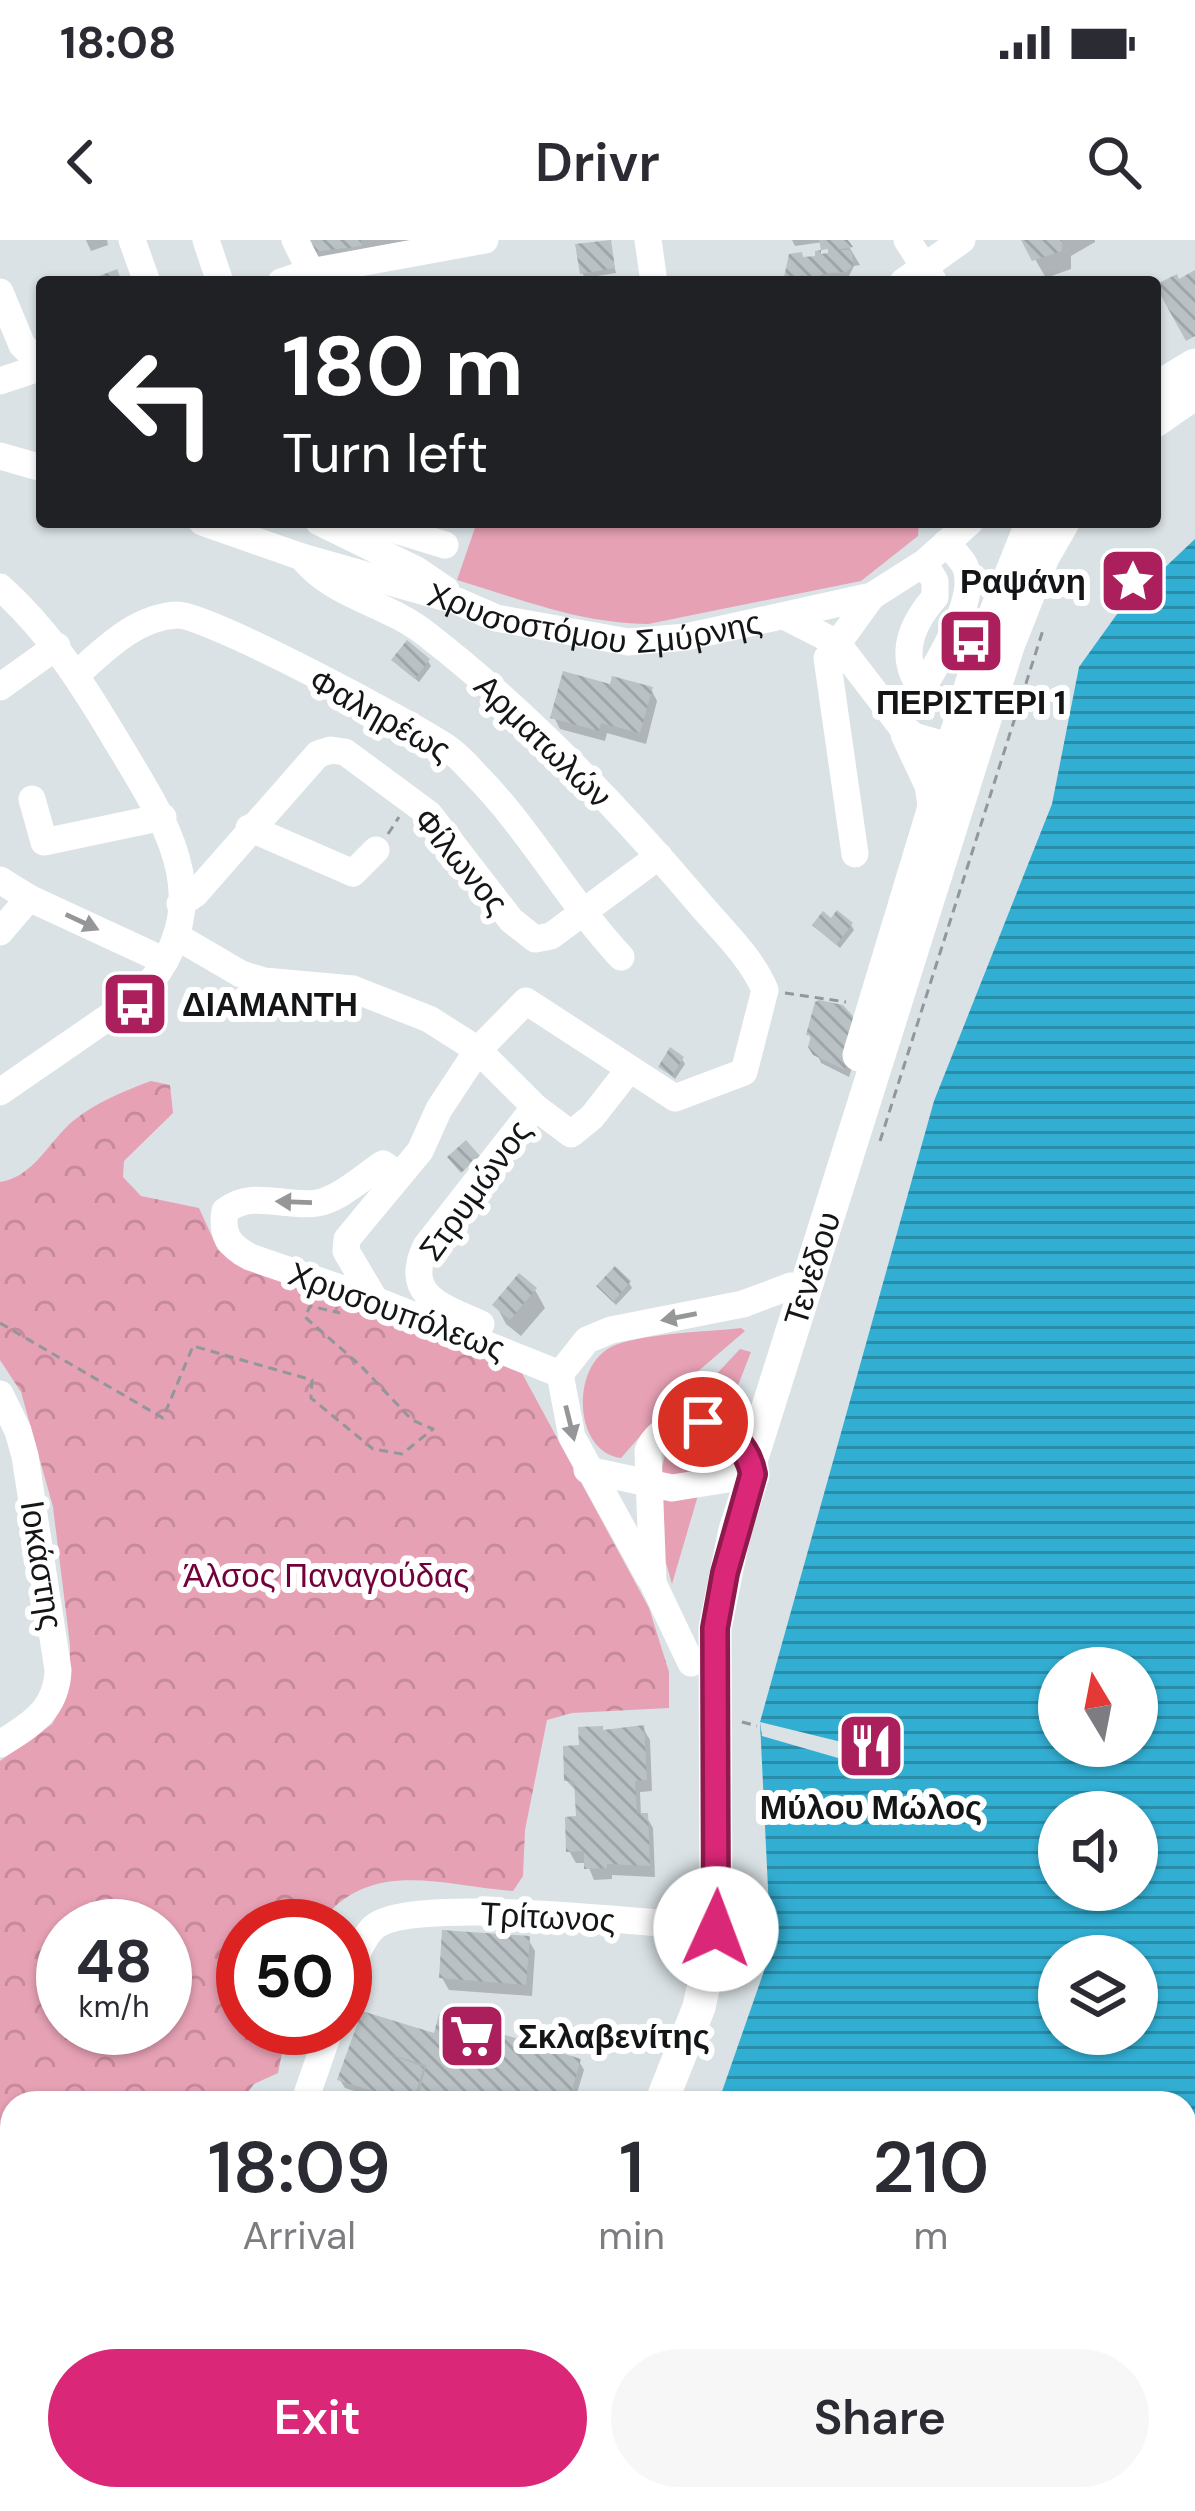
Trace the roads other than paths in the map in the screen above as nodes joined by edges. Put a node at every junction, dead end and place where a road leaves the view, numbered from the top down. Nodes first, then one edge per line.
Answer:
1 (132, 240) edge
2 (206, 240) edge
3 (295, 240) edge
4 (485, 240) edge
5 (648, 240) edge
6 (887, 240) edge
7 (907, 240) edge
8 (962, 240) edge
9 (145, 276) edge
10 (218, 276) edge
11 (313, 276) edge
12 (318, 276) edge
13 (647, 276) edge
14 (916, 276) edge
15 (917, 276) edge
16 (920, 276) edge
17 (0, 292) edge
18 (36, 360) edge
19 (1195, 365) edge
20 (36, 368) edge
21 (0, 381) edge
22 (1161, 385) edge
23 (1195, 393) edge
24 (1161, 417) edge
25 (0, 456) edge
26 (36, 466) edge
27 (219, 528) edge
28 (332, 528) edge
29 (400, 528) edge
30 (963, 528) edge
31 (1030, 528) edge
32 (1060, 528) edge
33 (434, 535) edge
34 (946, 543) junction
35 (302, 557) junction
36 (924, 563) junction
37 (0, 587) edge
38 (872, 596) junction
39 (457, 602) junction
40 (786, 616) junction
41 (837, 643) junction
42 (57, 646) junction
43 (76, 674) junction
44 (0, 687) edge
45 (907, 734) junction
46 (963, 751) junction
47 (32, 799) dead end
48 (934, 807) junction
49 (163, 817) junction
50 (249, 828) junction
51 (376, 850) dead end
52 (855, 854) dead end
53 (659, 856) junction
54 (0, 880) edge
55 (29, 898) junction
56 (181, 904) junction
57 (581, 915) junction
58 (0, 932) edge
59 (171, 949) junction
60 (621, 957) dead end
61 (478, 1050) junction
62 (628, 1071) junction
63 (0, 1092) edge
64 (535, 1107) junction
65 (398, 1174) junction
66 (229, 1177) dead end
67 (248, 1200) junction
68 (791, 1286) junction
69 (364, 1308) junction
70 (524, 1358) junction
71 (560, 1374) junction
72 (0, 1394) edge
73 (744, 1465) junction
74 (587, 1470) junction
75 (649, 1484) junction
76 (653, 1583) junction
77 (691, 1663) junction
78 (0, 1744) edge
79 (695, 1926) junction
80 (372, 1932) edge
81 (323, 2055) edge
82 (314, 2091) edge
83 (643, 2091) edge
84 (666, 2091) edge

1 - 9 street
2 - 10 street
3 - 11 street
4 - 12 street
5 - 13 street
6 - 14 street
7 - 15 street
8 - 16 street
17 - 18 street
19 - 22 main road
20 - 21 street
23 - 24 main road
25 - 26 street
27 - 35 street, Χρυσοστόμου Σμύρνης
28 - 39 street
29 - 33 street
30 - 34 street, Χρυσοστόμου Σμύρνης
31 - 46 main road, Τενέδου
32 - 46 main road, Τενέδου
34 - 36 street, Χρυσοστόμου Σμύρνης
34 - 36 street
35 - 39 street, Χρυσοστόμου Σμύρνης
35 - 53 street, Αρματωλών
36 - 38 street, Χρυσοστόμου Σμύρνης
37 - 42 street
38 - 40 street, Χρυσοστόμου Σμύρνης
38 - 41 street
39 - 40 street, Χρυσοστόμου Σμύρνης
40 - 41 street
41 - 45 street
41 - 52 street
42 - 43 street
42 - 44 street
43 - 49 street
43 - 57 street, Φαληρέως
45 - 46 street
45 - 48 main road
46 - 48 main road, Τενέδου
46 - 73 main road, Τενέδου
47 - 49 street
48 - 68 main road, Τενέδου
49 - 56 street
50 - 51 street
50 - 56 street
50 - 57 street, Φίλωνος
53 - 57 street, Φίλωνος
53 - 62 street, Αρματωλών
54 - 55 street
55 - 58 street
55 -> 59 street
56 - 59 street
57 - 60 street, Φαληρέως
59 - 61 street
59 - 63 street
61 - 62 street, Στρυμώνος
61 - 64 street
61 - 65 street, Στρυμώνος
62 - 64 street
64 - 70 street, Στρυμώνος
65 -> 67 street
65 - 69 street, Στρυμώνος
66 - 67 street
67 - 69 street, Χρυσουπόλεως
68 -> 71 street
68 - 73 main road, Τενέδου
69 - 70 street, Χρυσουπόλεως
70 - 71 street, Χρυσουπόλεως
71 -> 74 street
72 - 78 street, Ιοκάστης
73 - 75 street
73 - 75 street
73 - 77 main road, Τενέδου
73 - 84 main road, Τενέδου
74 - 75 street
74 - 76 street
75 - 76 street
76 - 77 street
77 - 79 main road, Τενέδου
79 - 80 street, Τρίτωνος
79 - 83 main road, Τενέδου
81 - 82 street

